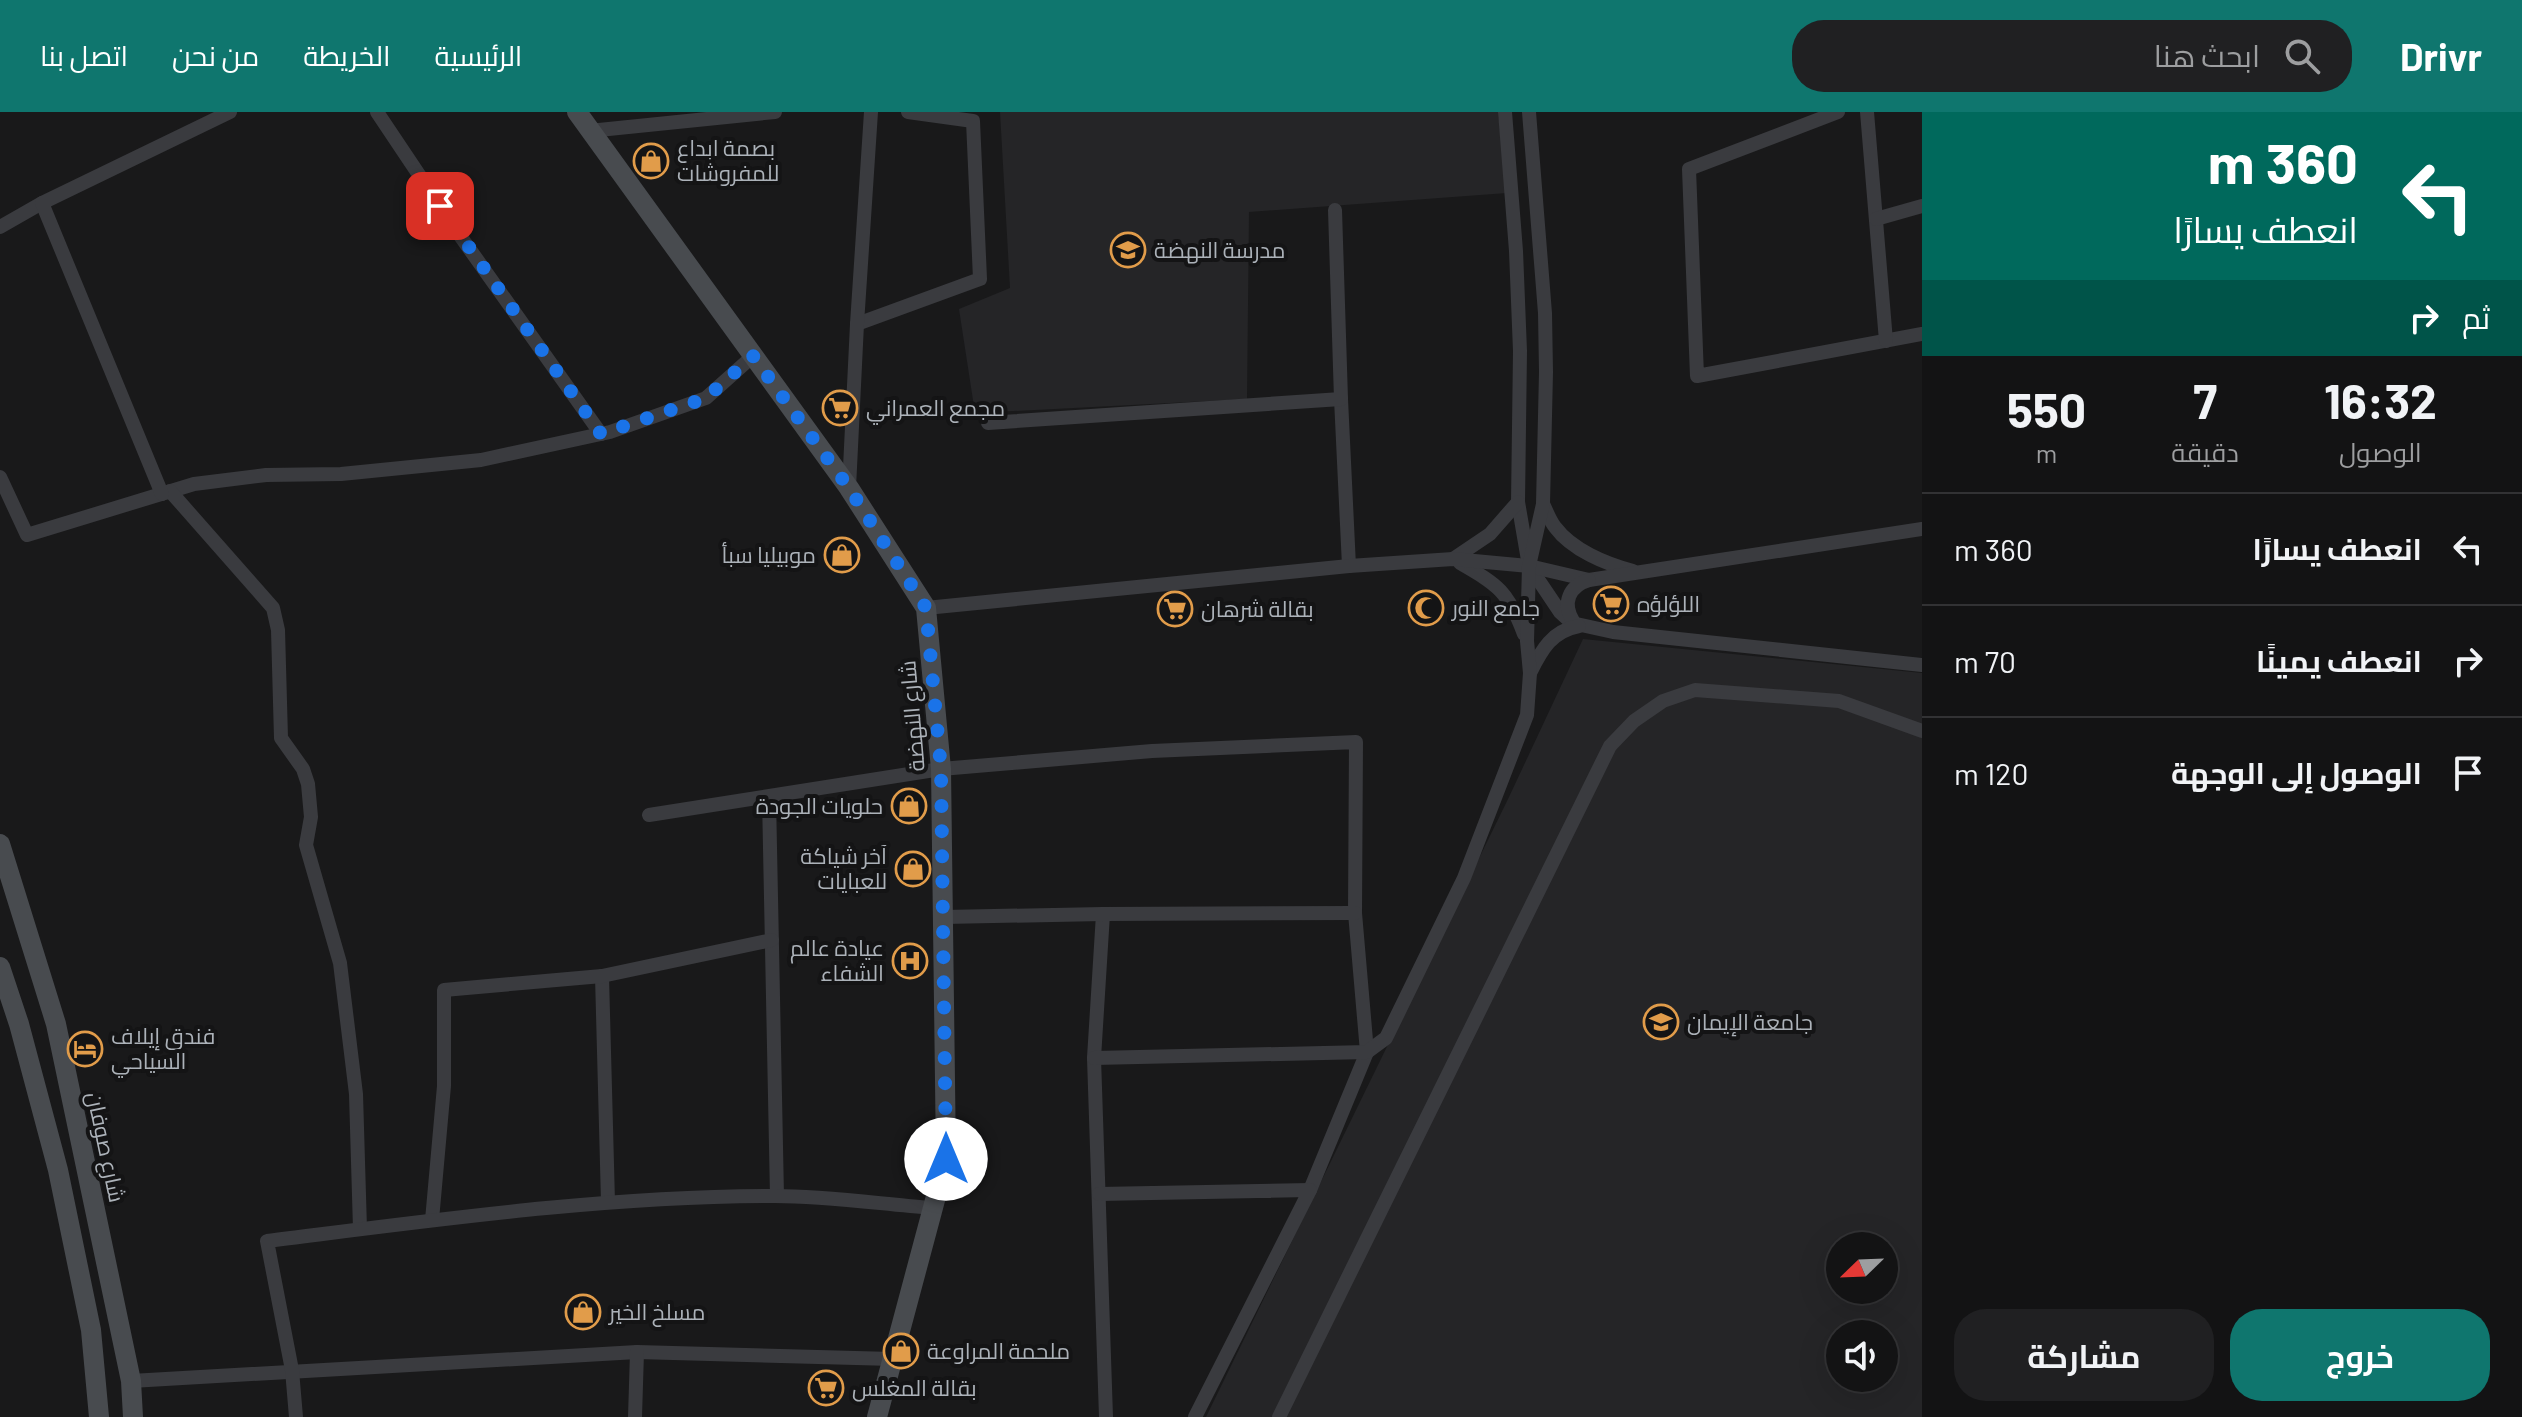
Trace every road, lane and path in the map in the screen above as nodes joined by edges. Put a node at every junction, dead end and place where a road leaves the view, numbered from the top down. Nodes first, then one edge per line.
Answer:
1 (230, 112) edge
2 (377, 112) edge
3 (577, 112) edge
4 (764, 112) edge
5 (775, 112) edge
6 (871, 112) edge
7 (908, 112) edge
8 (1505, 112) edge
9 (1529, 112) edge
10 (1838, 112) edge
11 (1867, 112) edge
12 (589, 131) junction
13 (42, 203) junction
14 (1922, 206) edge
15 (1335, 210) dead end
16 (1876, 219) junction
17 (0, 227) edge
18 (857, 324) junction
19 (1922, 334) edge
20 (1886, 341) junction
21 (753, 356) junction
22 (1341, 399) junction
23 (988, 423) dead end
24 (601, 434) junction
25 (0, 477) edge
26 (849, 488) junction
27 (166, 492) junction
28 (1518, 506) junction
29 (1542, 510) junction
30 (1922, 529) edge
31 (1453, 559) junction
32 (1349, 566) junction
33 (1529, 566) junction
34 (1641, 573) junction
35 (1589, 580) junction
36 (926, 608) junction
37 (1579, 626) junction
38 (1527, 641) junction
39 (1922, 665) edge
40 (1530, 673) junction
41 (1922, 731) edge
42 (941, 769) junction
43 (769, 798) junction
44 (649, 815) dead end
45 (0, 844) edge
46 (1355, 913) junction
47 (1103, 914) junction
48 (944, 917) junction
49 (772, 940) junction
50 (0, 967) edge
51 (602, 976) junction
52 (1367, 1052) junction
53 (1094, 1058) junction
54 (1310, 1190) junction
55 (1099, 1194) junction
56 (777, 1196) junction
57 (608, 1202) junction
58 (932, 1208) junction
59 (432, 1220) junction
60 (360, 1229) junction
61 (637, 1352) junction
62 (893, 1359) junction
63 (292, 1370) junction
64 (131, 1381) junction
65 (99, 1417) edge
66 (133, 1417) edge
67 (296, 1417) edge
68 (635, 1417) edge
69 (877, 1417) edge
70 (1106, 1417) edge
71 (1195, 1417) edge
72 (1279, 1417) edge

1 - 13 street
2 - 24 street
3 - 12 street, شارع النهضة
4 - 5 street
4 - 12 street
6 - 18 street
7 - 18 street
8 - 28 street
9 - 29 street
10 - 20 street
11 - 16 street
12 - 21 street, شارع النهضة
13 - 17 street
13 - 27 street
14 - 16 street
15 - 22 street
16 - 20 street
18 - 26 street
19 - 20 street
21 - 24 street
21 - 26 street, شارع النهضة
22 - 23 street
22 - 32 street
24 - 27 street
25 - 27 street
26 - 36 street, شارع النهضة
27 - 60 street
28 - 29 street
28 - 31 street
28 - 33 street
29 - 33 street
29 - 34 street
30 - 34 street
31 - 32 street
31 - 33 street
31 - 38 street
32 - 36 street
33 - 35 street
33 - 37 street
33 - 38 street
34 - 35 street
35 - 37 street
36 - 42 street, شارع النهضة
37 - 39 street
37 - 40 street
38 - 40 street
40 - 52 street
41 - 72 street
42 - 43 street
42 - 46 street
42 - 48 street, شارع النهضة
43 - 44 street
43 - 49 street
45 - 64 street, شارع صوفان
46 - 47 street
46 - 52 street
47 - 48 street
47 - 53 street
48 - 58 street, شارع النهضة
49 - 51 street
49 - 56 street
50 - 65 street
51 - 57 street
51 - 59 street
52 - 53 street
52 - 54 street
53 - 55 street
54 - 55 street
54 - 71 street
55 - 70 street
56 - 57 street
56 - 58 street
57 - 59 street
58 - 62 street, شارع النهضة
59 - 60 street
60 - 63 street
61 - 62 street
61 - 63 street
61 - 68 street
62 - 69 street, شارع النهضة
63 - 64 street
63 - 67 street
64 - 66 street, شارع صوفان

